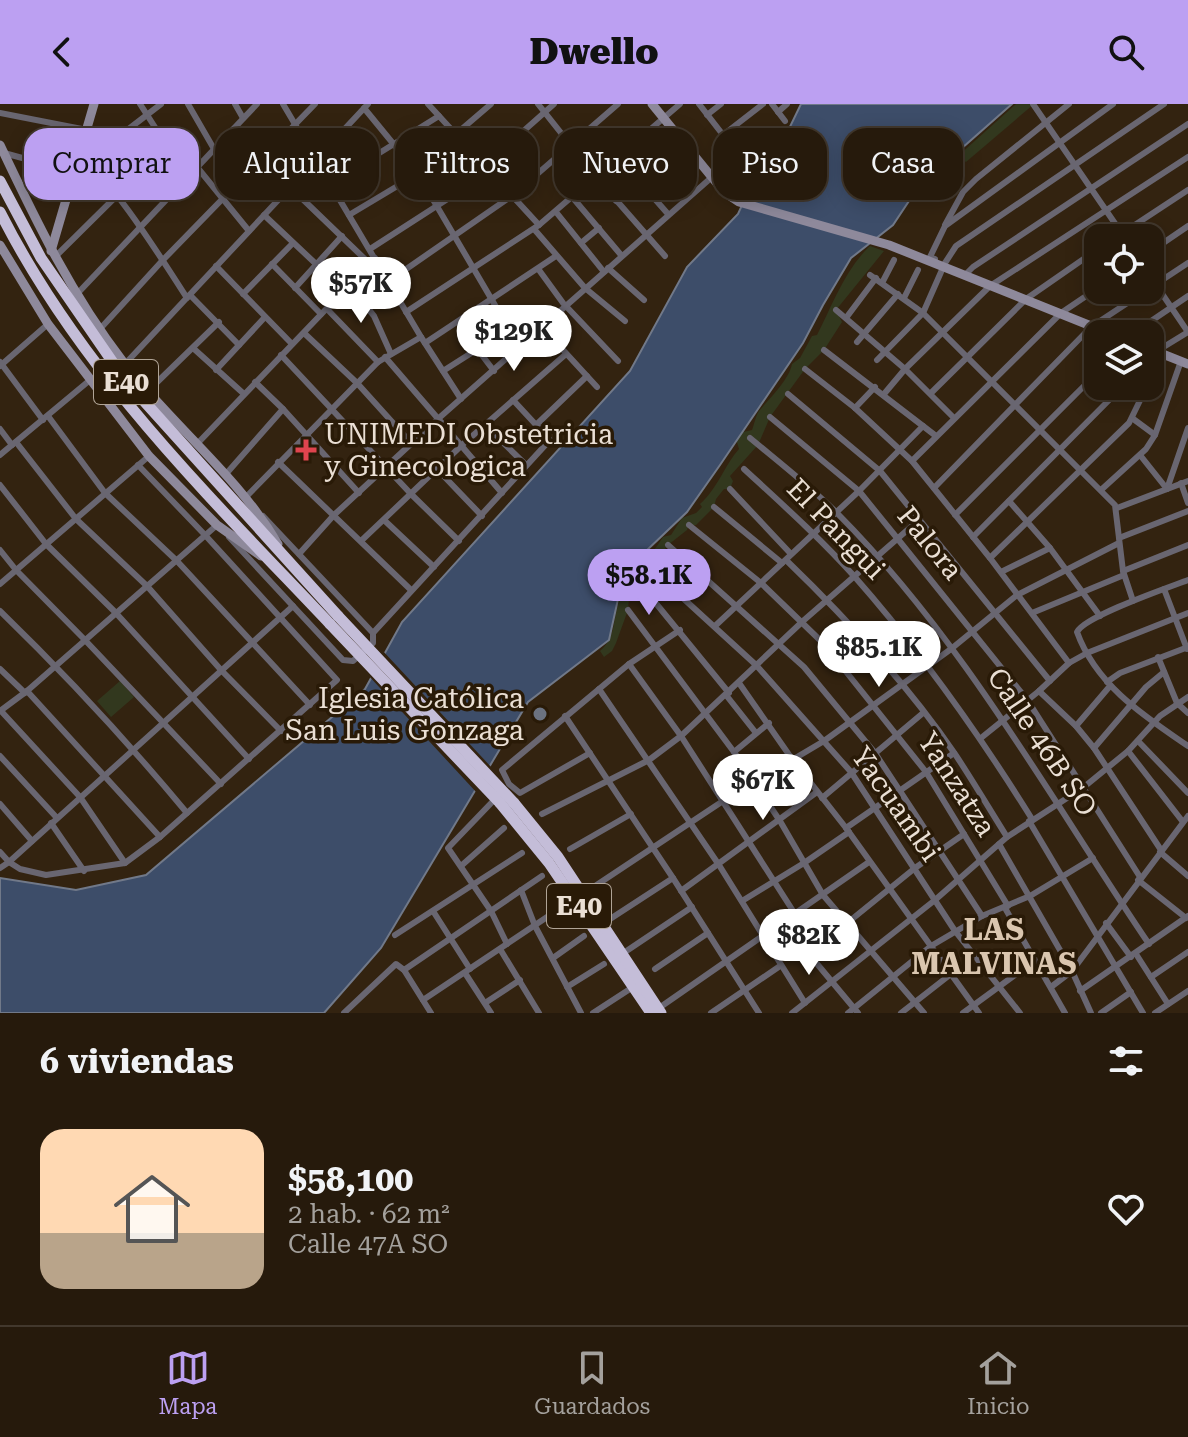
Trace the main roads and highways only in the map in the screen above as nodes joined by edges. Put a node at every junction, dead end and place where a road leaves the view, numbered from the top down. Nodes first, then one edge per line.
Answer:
1 (0, 171) edge
2 (3, 186) edge
3 (0, 212) edge
4 (334, 620) junction
5 (578, 896) junction
6 (657, 1011) edge

1 - 2 highway
2 - 4 highway, E40
3 - 4 highway, E40
4 - 5 highway, E40, bridge
4 - 5 highway, E40, bridge
5 - 6 highway, E40
5 - 6 highway, E40

